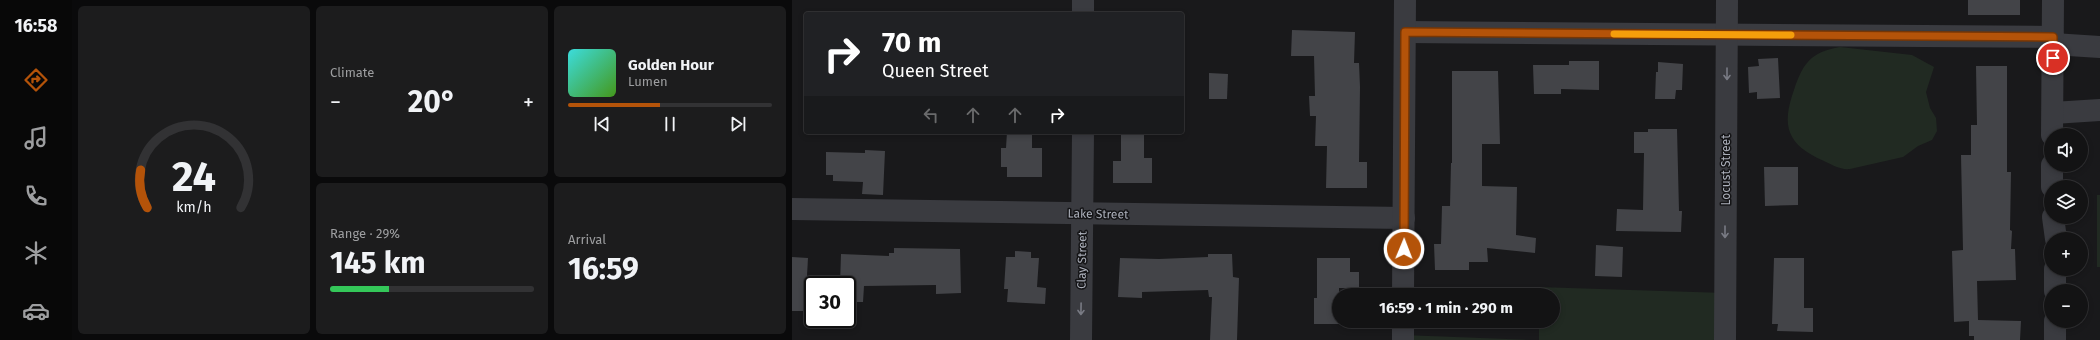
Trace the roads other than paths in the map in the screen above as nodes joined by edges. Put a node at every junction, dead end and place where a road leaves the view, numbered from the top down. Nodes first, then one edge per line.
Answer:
1 (1083, 0) edge
2 (1405, 0) edge
3 (1727, 0) edge
4 (2053, 0) edge
5 (1083, 12) edge
6 (1405, 32) junction
7 (1727, 35) junction
8 (2053, 41) junction
9 (2100, 47) edge
10 (2100, 110) edge
11 (2052, 113) junction
12 (2052, 128) edge
13 (1083, 134) edge
14 (792, 210) edge
15 (1082, 214) junction
16 (1404, 218) junction
17 (1403, 288) edge
18 (1403, 328) edge
19 (2055, 328) edge
20 (1081, 340) edge
21 (1403, 340) edge
22 (1724, 340) edge
23 (2055, 340) edge

1 - 5 street
2 - 6 street
3 - 7 street, Locust Street
4 - 8 street
6 - 7 street
6 - 16 street
7 - 8 street
7 -> 22 street, Locust Street
8 - 9 street
8 - 11 street
10 - 11 street
11 - 12 street
13 - 15 street, Clay Street
14 - 15 street, Lake Street
15 - 16 street, Lake Street
15 -> 20 street, Clay Street
16 - 17 street
18 - 21 street
19 - 23 street

